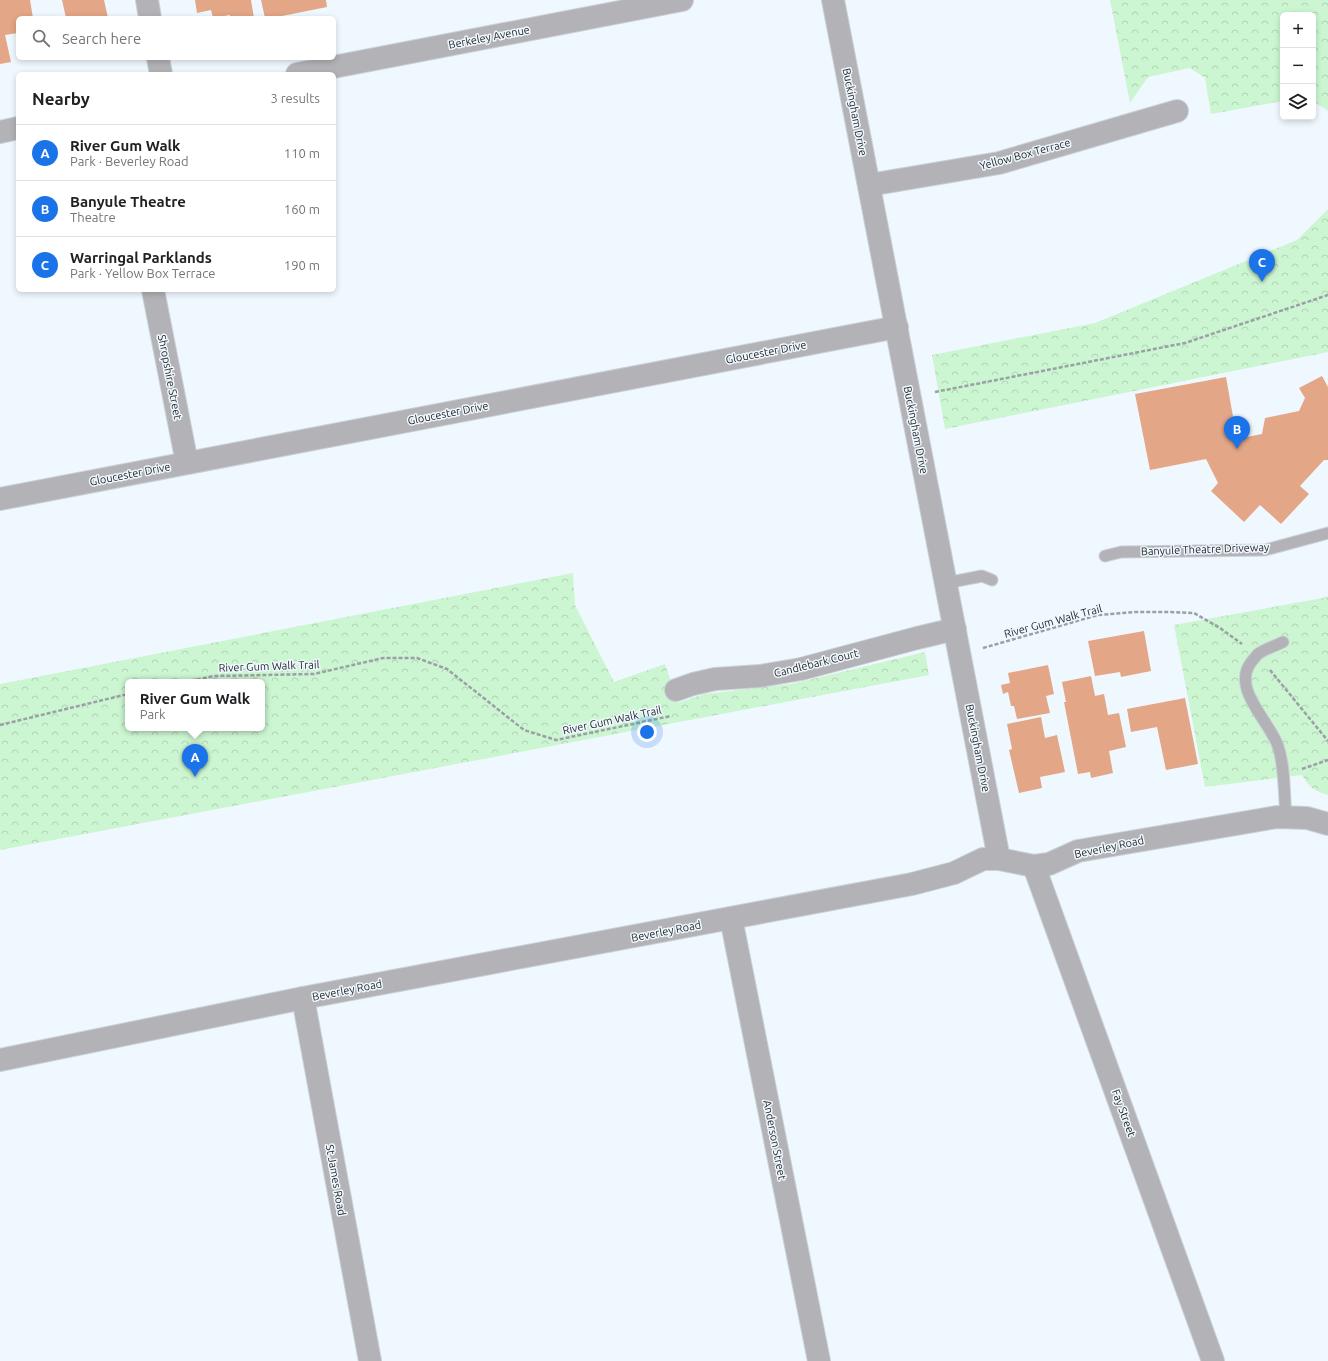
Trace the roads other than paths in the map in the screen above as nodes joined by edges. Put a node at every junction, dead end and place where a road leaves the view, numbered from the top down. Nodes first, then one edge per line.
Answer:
1 (147, 0) edge
2 (682, 0) edge
3 (834, 0) edge
4 (150, 16) edge
5 (158, 60) edge
6 (161, 72) edge
7 (307, 72) edge
8 (1177, 111) dead end
9 (16, 128) edge
10 (0, 132) edge
11 (869, 185) junction
12 (153, 292) edge
13 (896, 327) junction
14 (187, 463) junction
15 (0, 499) edge
16 (1328, 533) edge
17 (1105, 556) dead end
18 (992, 580) dead end
19 (946, 583) junction
20 (955, 629) junction
21 (1283, 642) dead end
22 (676, 690) dead end
23 (1286, 816) junction
24 (1328, 824) edge
25 (999, 859) junction
26 (1034, 866) junction
27 (731, 918) junction
28 (303, 998) junction
29 (0, 1060) edge
30 (370, 1361) edge
31 (819, 1361) edge
32 (1213, 1361) edge

1 - 4 street
2 - 7 street, Berkeley Avenue
3 - 11 street, Buckingham Drive
5 - 6 street
8 - 11 street, Yellow Box Terrace
9 - 10 street
11 - 13 street, Buckingham Drive
12 - 14 street, Shropshire Street
13 - 14 street, Gloucester Drive
13 - 19 street, Buckingham Drive
14 - 15 street, Gloucester Drive
16 - 17 lane, Banyule Theatre Driveway
18 - 19 lane
19 - 20 street, Buckingham Drive
20 - 22 street, Candlebark Court
20 - 25 street, Buckingham Drive
21 - 23 lane
23 - 24 street, Beverley Road
23 - 26 street, Beverley Road
25 - 26 street, Beverley Road
25 - 27 street, Beverley Road
26 - 32 street, Fay Street
27 - 28 street, Beverley Road
27 - 31 street, Anderson Street
28 - 29 street, Beverley Road
28 - 30 street, St James Road

